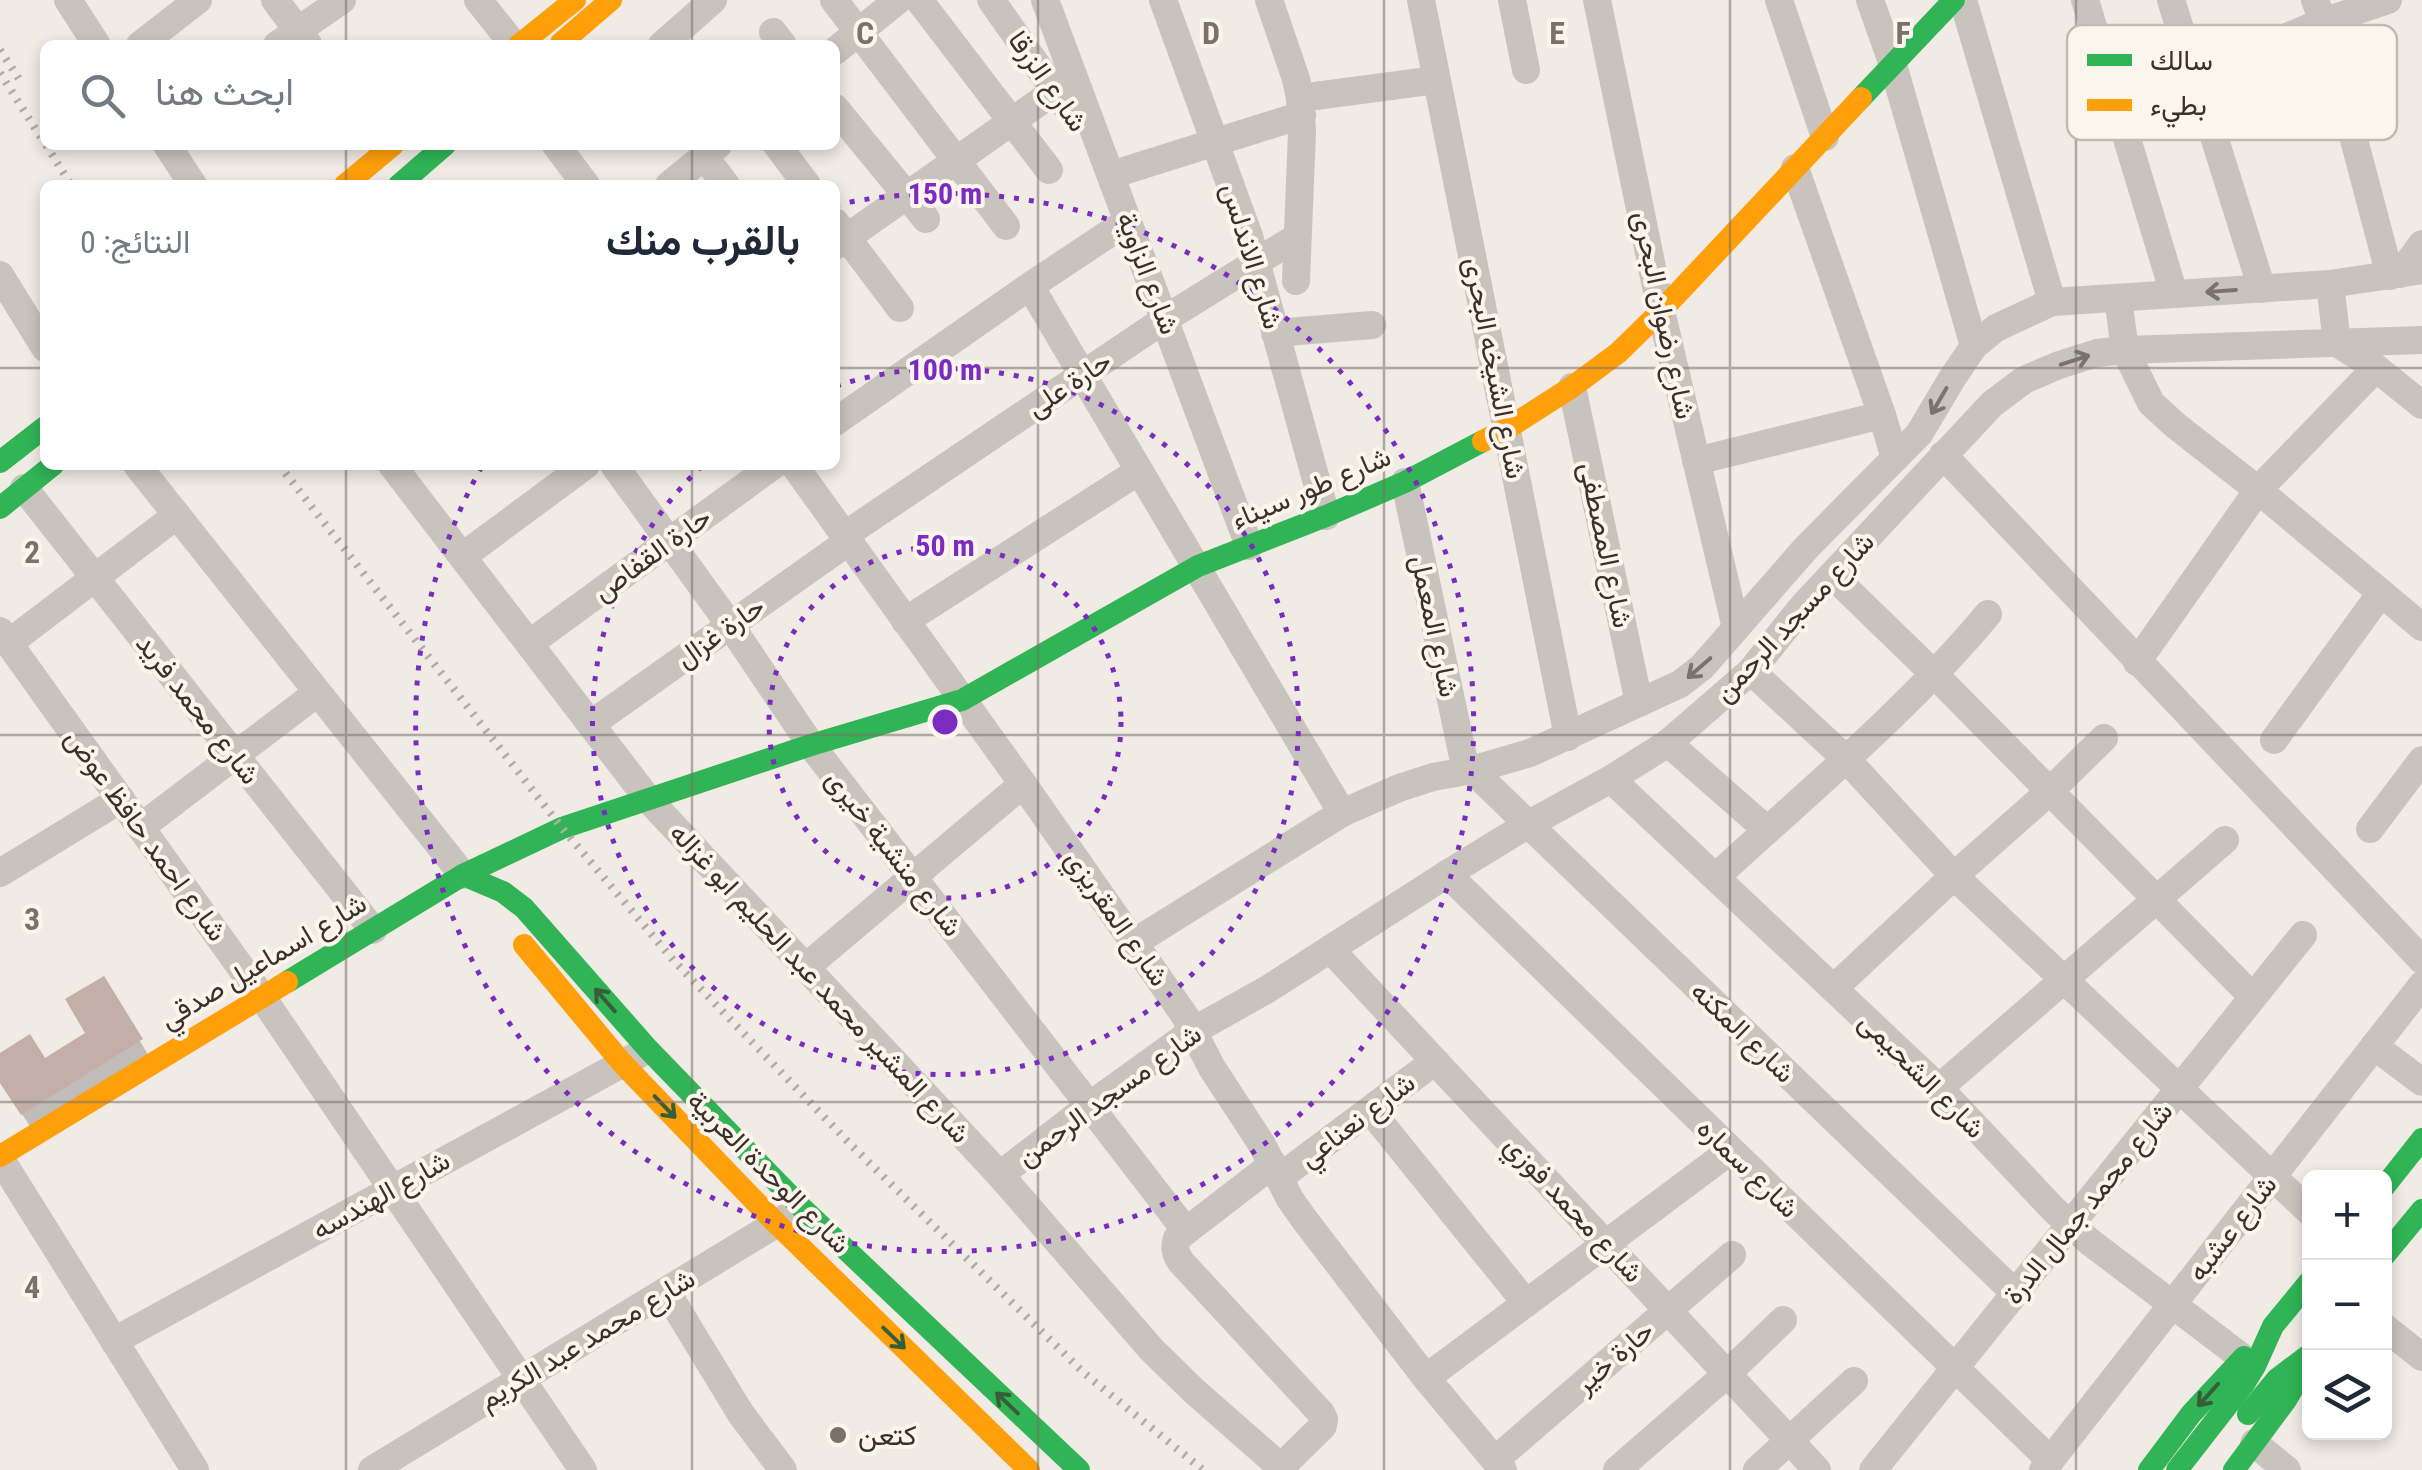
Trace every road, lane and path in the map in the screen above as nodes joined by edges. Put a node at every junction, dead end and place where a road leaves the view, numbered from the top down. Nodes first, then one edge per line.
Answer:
1 (68, 0) edge
2 (198, 0) edge
3 (275, 0) edge
4 (342, 0) edge
5 (478, 0) edge
6 (575, 0) edge
7 (611, 0) edge
8 (712, 0) edge
9 (834, 0) edge
10 (898, 0) edge
11 (919, 0) edge
12 (991, 0) edge
13 (1045, 0) edge
14 (1164, 0) edge
15 (1269, 0) edge
16 (1421, 0) edge
17 (1512, 0) edge
18 (1598, 0) edge
19 (1779, 0) edge
20 (1870, 0) edge
21 (1954, 0) edge
22 (1963, 0) edge
23 (2085, 0) edge
24 (2171, 0) edge
25 (2388, 0) edge
26 (2319, 11) edge
27 (2093, 25) edge
28 (2179, 25) edge
29 (2292, 25) edge
30 (858, 32) junction
31 (94, 40) edge
32 (146, 40) edge
33 (294, 40) edge
34 (513, 40) edge
35 (523, 40) edge
36 (566, 40) edge
37 (668, 40) edge
38 (840, 46) edge
39 (1893, 65) junction
40 (1526, 70) dead end
41 (1436, 80) junction
42 (1055, 91) junction
43 (1301, 106) junction
44 (840, 114) edge
45 (1012, 122) junction
46 (1824, 138) junction
47 (2127, 140) edge
48 (2216, 140) edge
49 (2361, 140) edge
50 (1216, 143) junction
51 (169, 150) edge
52 (384, 150) edge
53 (440, 150) edge
54 (560, 150) edge
55 (710, 150) edge
56 (781, 150) edge
57 (956, 160) junction
58 (1796, 168) junction
59 (1108, 169) junction
60 (1049, 170) dead end
61 (189, 180) edge
62 (351, 180) edge
63 (409, 180) edge
64 (582, 180) edge
65 (675, 180) edge
66 (724, 180) edge
67 (803, 180) edge
68 (906, 196) junction
69 (926, 219) dead end
70 (1128, 222) junction
71 (1006, 226) dead end
72 (840, 234) edge
73 (840, 236) edge
74 (1296, 236) junction
75 (2422, 244) edge
76 (1256, 260) junction
77 (2404, 273) edge
78 (0, 275) edge
79 (1296, 281) dead end
80 (2330, 284) junction
81 (1030, 286) junction
82 (2262, 288) junction
83 (2174, 294) junction
84 (2118, 298) junction
85 (2052, 302) junction
86 (900, 308) dead end
87 (1661, 311) junction
88 (1165, 319) junction
89 (1372, 325) dead end
90 (1275, 333) junction
91 (40, 340) edge
92 (2422, 340) edge
93 (2337, 344) junction
94 (1974, 346) junction
95 (2125, 350) junction
96 (2376, 368) junction
97 (1083, 375) junction
98 (1572, 388) junction
99 (2422, 405) edge
100 (1882, 416) junction
101 (840, 419) edge
102 (1508, 428) junction
103 (40, 431) edge
104 (1943, 455) junction
105 (1895, 458) junction
106 (1696, 461) junction
107 (0, 462) edge
108 (47, 470) edge
109 (141, 470) edge
110 (403, 470) edge
111 (579, 470) edge
112 (618, 470) edge
113 (767, 470) edge
114 (798, 470) edge
115 (1140, 471) junction
116 (1404, 482) junction
117 (24, 488) junction
118 (2258, 490) junction
119 (0, 508) edge
120 (177, 515) junction
121 (1326, 516) junction
122 (847, 538) junction
123 (669, 541) junction
124 (1249, 546) junction
125 (463, 556) junction
126 (1198, 566) junction
127 (1832, 575) junction
128 (95, 578) junction
129 (2380, 593) junction
130 (1988, 614) dead end
131 (905, 620) junction
132 (730, 625) junction
133 (2422, 627) edge
134 (1736, 628) junction
135 (530, 643) junction
136 (7, 651) edge
137 (2137, 662) junction
138 (1751, 671) junction
139 (1934, 675) junction
140 (317, 693) junction
141 (962, 700) junction
142 (1639, 703) junction
143 (591, 724) junction
144 (1568, 737) junction
145 (2104, 738) dead end
146 (2274, 740) dead end
147 (1668, 743) junction
148 (811, 745) junction
149 (235, 756) junction
150 (1847, 760) junction
151 (2422, 760) edge
152 (1469, 771) junction
153 (1611, 779) junction
154 (1023, 784) junction
155 (2050, 792) junction
156 (121, 799) junction
157 (648, 799) junction
158 (1342, 813) junction
159 (1527, 825) junction
160 (141, 827) junction
161 (562, 828) joint
162 (2370, 829) dead end
163 (1767, 830) junction
164 (2225, 840) dead end
165 (0, 873) edge
166 (1447, 874) junction
167 (463, 875) junction
168 (1717, 876) junction
169 (1954, 876) junction
170 (913, 877) junction
171 (2156, 900) junction
172 (372, 930) junction
173 (2303, 935) dead end
174 (1134, 942) junction
175 (1330, 949) junction
176 (2422, 960) edge
177 (806, 967) junction
178 (2064, 980) junction
179 (2422, 986) edge
180 (1834, 988) junction
181 (262, 997) junction
182 (2253, 997) junction
183 (1193, 1030) junction
184 (2374, 1046) junction
185 (648, 1049) junction
186 (1436, 1061) junction
187 (622, 1063) junction
188 (2422, 1082) edge
189 (1939, 1088) junction
190 (2178, 1090) junction
191 (1089, 1106) junction
192 (1370, 1110) junction
193 (2422, 1140) edge
194 (1730, 1151) junction
195 (0, 1157) edge
196 (1276, 1171) junction
197 (1000, 1175) junction
198 (2392, 1177) edge
199 (2271, 1178) junction
200 (392, 1189) junction
201 (2302, 1205) edge
202 (802, 1208) junction
203 (2422, 1210) edge
204 (776, 1223) junction
205 (2070, 1224) junction
206 (1186, 1231) junction
207 (1606, 1244) junction
208 (2392, 1246) edge
209 (1732, 1254) dead end
210 (666, 1290) junction
211 (2302, 1290) edge
212 (2015, 1293) junction
213 (1526, 1303) junction
214 (2172, 1304) junction
215 (1668, 1310) junction
216 (1783, 1320) dead end
217 (2273, 1326) junction
218 (2392, 1333) edge
219 (114, 1341) junction
220 (2421, 1355) edge
221 (2242, 1358) junction
222 (2302, 1360) edge
223 (1956, 1368) junction
224 (2302, 1369) edge
225 (1728, 1374) junction
226 (1426, 1378) junction
227 (522, 1379) junction
228 (1854, 1380) dead end
229 (2240, 1406) junction
230 (1790, 1441) junction
231 (2254, 1442) junction
232 (1499, 1465) edge
233 (2047, 1465) edge
234 (1070, 1468) edge
235 (1283, 1469) edge
236 (195, 1470) edge
237 (372, 1470) edge
238 (583, 1470) edge
239 (782, 1470) edge
240 (1030, 1470) edge
241 (1618, 1470) edge
242 (1758, 1470) edge
243 (1817, 1470) edge
244 (1873, 1470) edge
245 (2149, 1470) edge
246 (2176, 1470) edge
247 (2205, 1470) edge
248 (2234, 1470) edge
249 (2288, 1470) edge

1 - 31 street
2 - 32 street
3 - 33 street
4 - 33 street
5 - 34 street
6 - 35 street
7 - 36 street
8 - 37 street
9 - 30 street
10 - 30 street
11 - 45 street
12 - 42 street, شارع الزرقا
13 - 59 street, شارع الزاوية
14 - 50 street, شارع الاندلس
15 - 43 street
16 - 41 street, شارع الشيخه البحرى
17 - 40 street
18 - 87 street, شارع رضوان البحرى
19 - 46 street
20 - 39 street
21 - 39 street, شارع طور سيناء
22 - 85 street
23 - 27 street
24 - 28 street
25 - 26 street
26 - 29 street
30 - 38 street
30 - 57 street
39 - 46 street, شارع طور سيناء
39 - 94 street
41 - 43 street
41 - 102 street, شارع الشيخه البحرى
42 - 45 street
42 - 59 street, شارع الزرقا
43 - 50 street
43 - 74 street
44 - 68 street
45 - 57 street
45 - 60 street
46 - 58 street, شارع طور سيناء
47 - 83 street
48 - 82 street
49 - 77 street
50 - 59 street
50 - 76 street, شارع الاندلس
51 - 61 street
52 - 62 street
53 - 63 street
54 - 64 street
55 - 65 street
55 - 66 street
56 - 67 street
57 - 68 street
57 - 71 street
58 - 87 street, شارع طور سيناء
58 - 100 street
59 - 70 street, شارع الزاوية
68 - 69 street
68 - 72 street
70 - 81 street
70 - 88 street, شارع الزاوية
73 - 86 street
74 - 76 street, حارة على
74 - 79 street
75 - 77 street
76 - 88 street, حارة على
76 - 90 street, شارع الاندلس
77 - 80 street, شارع مسجد الرحمن
78 - 91 street
80 - 82 street, شارع مسجد الرحمن
80 - 93 street
81 - 97 street
81 - 101 street
82 -> 83 street, شارع مسجد الرحمن
83 - 84 street, شارع مسجد الرحمن
84 - 85 street, شارع مسجد الرحمن
84 - 95 street
85 - 94 street, شارع مسجد الرحمن
87 - 98 street, شارع طور سيناء
87 - 106 street, شارع رضوان البحرى
88 - 97 street, حارة على
88 - 124 street, شارع الزاوية
89 - 90 street
90 - 121 street, شارع الاندلس
92 - 93 street, شارع مسجد الرحمن
93 - 95 street, شارع مسجد الرحمن
93 - 96 street
94 -> 105 street, شارع مسجد الرحمن
104 -> 95 street, شارع مسجد الرحمن
95 - 118 street
96 - 99 street
96 - 118 street
97 - 115 street
97 - 122 street, حارة على
98 - 102 street, شارع طور سيناء
98 - 142 street, شارع المصطفى
100 - 105 street
100 - 106 street
102 - 116 street, شارع طور سيناء
102 - 144 street, شارع الشيخه البحرى
103 - 107 street
104 - 127 street, شارع مسجد الرحمن
104 - 137 street
105 - 134 street, شارع مسجد الرحمن
106 - 134 street, شارع رضوان البحرى
108 - 117 street
109 - 120 street, شارع الوحدة العربية
110 - 125 street, شارع المشير محمد عبد الحليم ابو غزاله
111 - 125 street
112 - 123 street, شارع منشية خيرى
113 - 123 street, حارة القفاص
114 - 122 street, شارع المقريزي
115 - 126 street
115 - 131 street
116 - 121 street, شارع طور سيناء
116 - 152 street, شارع المعمل
117 - 119 street
117 - 128 street, شارع محمد فريد
118 - 129 street
118 - 137 street
120 - 128 street
120 - 140 street, شارع الوحدة العربية
121 - 124 street, شارع طور سيناء
122 - 131 street, شارع المقريزي
122 - 132 street, حارة غزال
123 - 132 street, شارع منشية خيرى
123 - 135 street, حارة القفاص
124 - 126 street, شارع طور سيناء
125 - 135 street, شارع المشير محمد عبد الحليم ابو غزاله
126 - 141 street, شارع طور سيناء
126 - 158 street
127 - 138 street, شارع مسجد الرحمن
127 - 139 street
128 - 136 street
128 - 149 street, شارع محمد فريد
129 - 133 street
129 - 146 street
130 - 139 street
131 - 141 street, شارع المقريزي
132 - 143 street, حارة غزال
132 - 148 street, شارع منشية خيرى
134 -> 142 street, شارع مسجد الرحمن
135 - 143 street, شارع المشير محمد عبد الحليم ابو غزاله
136 - 156 street, شارع احمد حافظ عوض
137 - 176 street
138 - 147 street, شارع مسجد الرحمن
138 - 150 street
139 - 150 street
139 - 155 street
140 - 149 street
140 - 167 street, شارع الوحدة العربية
141 - 148 street, شارع طور سيناء
141 - 154 street, شارع المقريزي
142 - 144 street, شارع مسجد الرحمن
143 - 157 street, شارع المشير محمد عبد الحليم ابو غزاله
144 - 152 street, شارع مسجد الرحمن
145 - 155 street
147 - 153 street, شارع مسجد الرحمن
147 - 163 street
148 - 157 street, شارع طور سيناء
148 - 170 street, شارع منشية خيرى
149 - 160 street
149 - 172 street, شارع محمد فريد
150 - 163 street
150 - 169 street
151 - 162 street
152 - 158 street, شارع مسجد الرحمن
152 - 159 street, شارع المكنه
153 - 159 street, شارع مسجد الرحمن
153 - 168 street, شارع الشحيمى
154 - 170 street
154 - 174 street, شارع المقريزي
155 - 169 street
155 - 171 street
156 - 160 street, شارع احمد حافظ عوض
156 - 165 street
157 - 161 street, شارع طور سيناء
157 - 177 street, شارع المشير محمد عبد الحليم ابو غزاله
158 - 174 street, شارع مسجد الرحمن
159 - 166 street, شارع مسجد الرحمن
159 - 212 street, شارع المكنه
160 - 181 street, شارع احمد حافظ عوض
161 - 167 street, شارع اسماعيل صدقي
163 - 168 street
164 - 171 street
166 - 175 street, شارع مسجد الرحمن
166 - 194 street, شارع سماره
167 - 172 street, شارع اسماعيل صدقي
185 -> 167 street, شارع الوحدة العربية
167 - 187 street, شارع الوحدة العربية
168 - 180 street, شارع الشحيمى
169 - 178 street
169 - 180 street
170 - 177 street
170 - 191 street, شارع منشية خيرى
171 - 178 street
171 - 182 street
172 - 181 street, شارع اسماعيل صدقي
173 - 182 street, شارع محمد جمال الدرة
174 - 183 street, شارع المقريزي
175 - 183 street, شارع مسجد الرحمن
175 - 186 street, شارع محمد فوزي
177 - 197 street, شارع المشير محمد عبد الحليم ابو غزاله
178 - 189 street
178 - 190 street
179 - 184 street, شارع عشبه
180 - 189 street, شارع الشحيمى
181 - 195 street, شارع اسماعيل صدقي
181 - 200 street, شارع احمد حافظ عوض
182 - 190 street, شارع محمد جمال الدرة
183 - 191 street, شارع مسجد الرحمن
183 - 196 street, شارع المقريزي
184 - 188 street
184 - 199 street, شارع عشبه
185 - 187 street, شارع الهندسه
185 - 202 street, شارع الوحدة العربية
186 - 192 street, شارع نعناعي
186 - 207 street, شارع محمد فوزي
187 - 200 street, شارع الهندسه
187 -> 204 street, شارع الوحدة العربية
189 - 205 street, شارع الشحيمى
190 - 199 street
190 - 205 street, شارع محمد جمال الدرة
191 - 197 street, شارع مسجد الرحمن
191 - 206 street, شارع منشية خيرى
192 - 196 street, شارع نعناعي
192 - 213 street
193 - 198 street
194 - 207 street
194 - 223 street, شارع سماره
195 - 219 street
196 - 206 street, شارع نعناعي
196 - 226 street, شارع المقريزي
197 - 235 street, شارع المشير محمد عبد الحليم ابو غزاله
199 - 201 street
199 - 214 street, شارع عشبه
200 - 219 street, شارع الهندسه
200 - 227 street, شارع احمد حافظ عوض
202 - 204 street, شارع محمد عبد الكريم
234 -> 202 street, شارع الوحدة العربية
203 - 208 street
204 - 210 street, شارع محمد عبد الكريم
204 -> 240 street, شارع الوحدة العربية
205 - 212 street, شارع محمد جمال الدرة
205 - 214 street, شارع الشحيمى
206 - 235 street
207 - 213 street
207 - 215 street, شارع محمد فوزي
209 - 215 street, حارة خير
210 - 227 street, شارع محمد عبد الكريم
210 - 239 street
211 - 217 street
212 - 223 street, شارع محمد جمال الدرة
213 - 226 street
214 - 221 street, شارع الشحيمى
214 - 233 street, شارع عشبه
215 - 225 street, شارع محمد فوزي
215 - 232 street, حارة خير
216 - 225 street
217 - 221 street
217 - 229 street
218 - 220 street
219 - 236 street
221 -> 245 street
222 - 229 street
223 - 233 street, شارع سماره
223 - 244 street, شارع محمد جمال الدرة
224 - 231 street
225 - 230 street, شارع محمد فوزي
225 - 241 street
226 - 232 street, شارع المقريزي
227 - 237 street, شارع محمد عبد الكريم
227 - 238 street, شارع احمد حافظ عوض
228 - 230 street
229 - 246 street
229 - 247 street
230 - 242 street
230 - 243 street, شارع محمد فوزي
231 - 248 street
231 - 249 street

